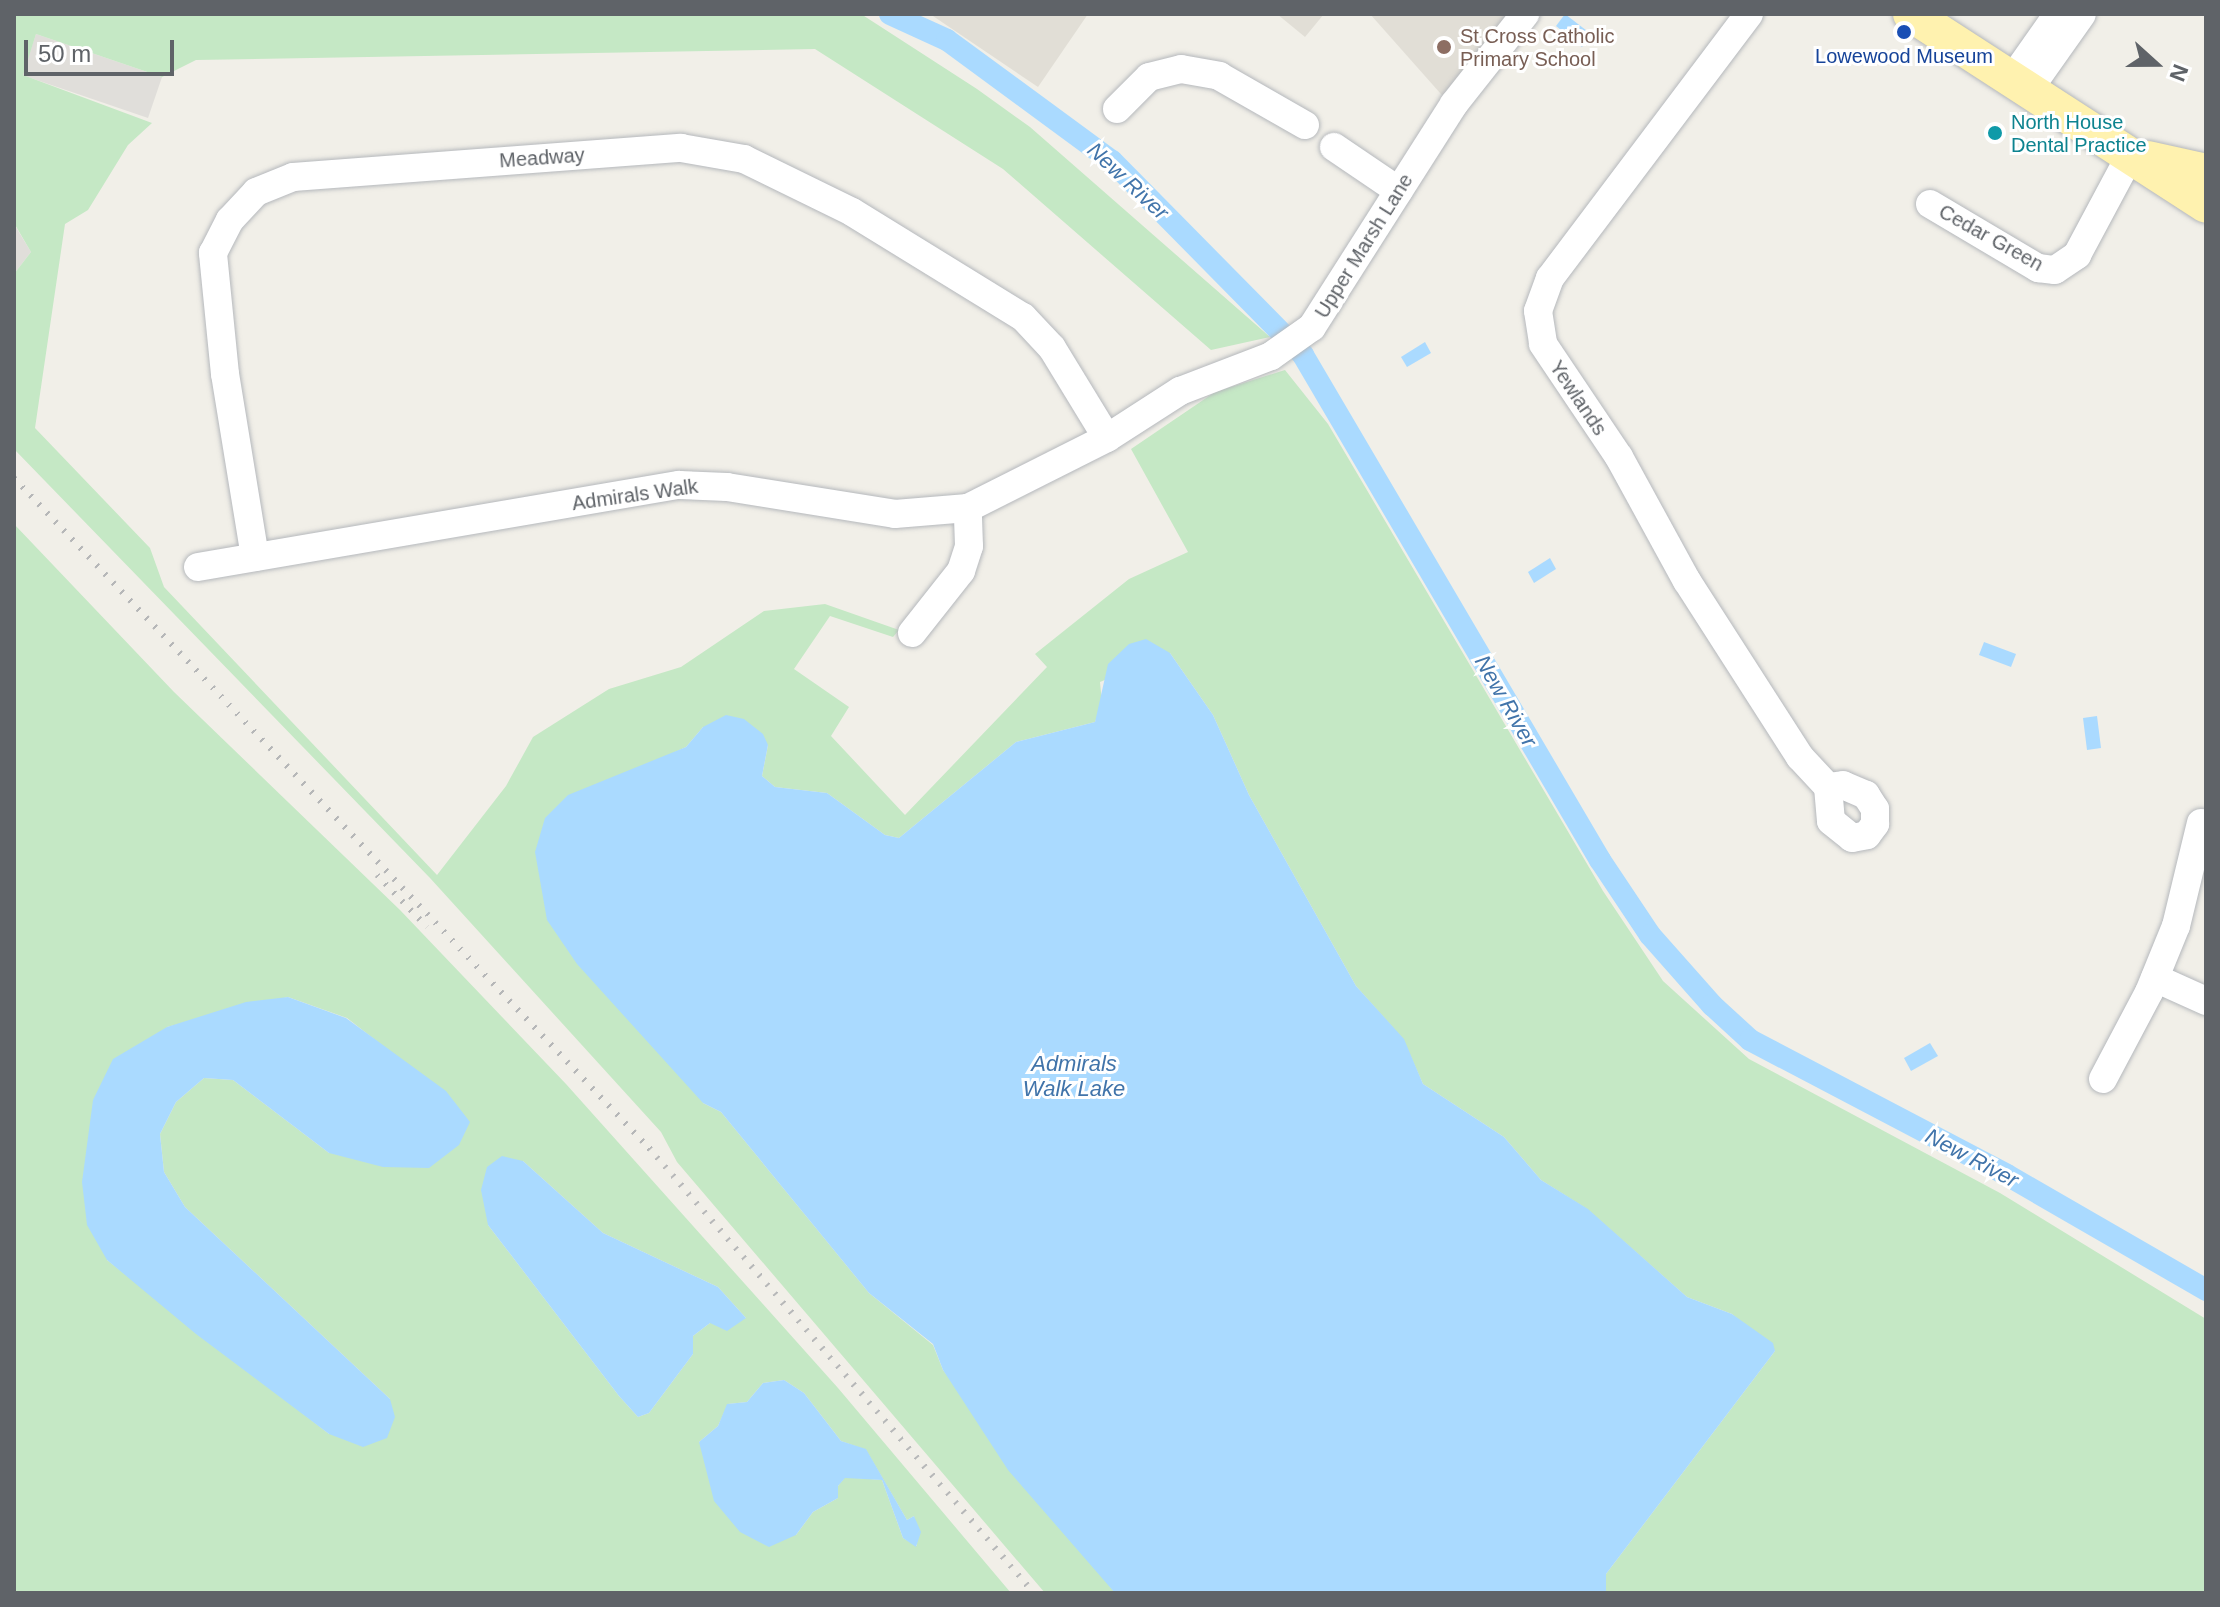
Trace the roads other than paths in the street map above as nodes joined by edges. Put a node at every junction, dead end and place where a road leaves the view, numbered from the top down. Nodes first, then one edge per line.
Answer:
1 (1525, 14) edge
2 (1749, 14) edge
3 (1911, 14) edge
4 (2058, 14) edge
5 (2082, 14) edge
6 (2018, 87) junction
7 (1117, 109) dead end
8 (1305, 125) dead end
9 (1334, 147) dead end
10 (2131, 154) junction
11 (2206, 172) edge
12 (1399, 191) junction
13 (1930, 204) dead end
14 (2206, 205) edge
15 (1107, 438) junction
16 (968, 508) junction
17 (255, 557) junction
18 (198, 567) dead end
19 (912, 633) dead end
20 (1828, 787) dead end
21 (2201, 823) dead end
22 (2155, 978) junction
23 (2206, 1001) edge
24 (2103, 1079) dead end

1 - 12 street, Upper Marsh Lane
2 - 20 street, Yewlands
3 - 6 main road
4 - 6 street
5 - 6 street
6 - 10 main road
7 - 8 street
9 - 12 street
10 - 11 main road
10 - 13 street, Cedar Green
10 - 14 main road
12 - 15 street, Upper Marsh Lane
15 - 16 street, Admirals Walk
15 - 17 street, Meadway
16 - 17 street, Admirals Walk
16 - 19 street
17 - 18 street, Admirals Walk
21 - 22 street
22 - 23 street
22 - 24 street

